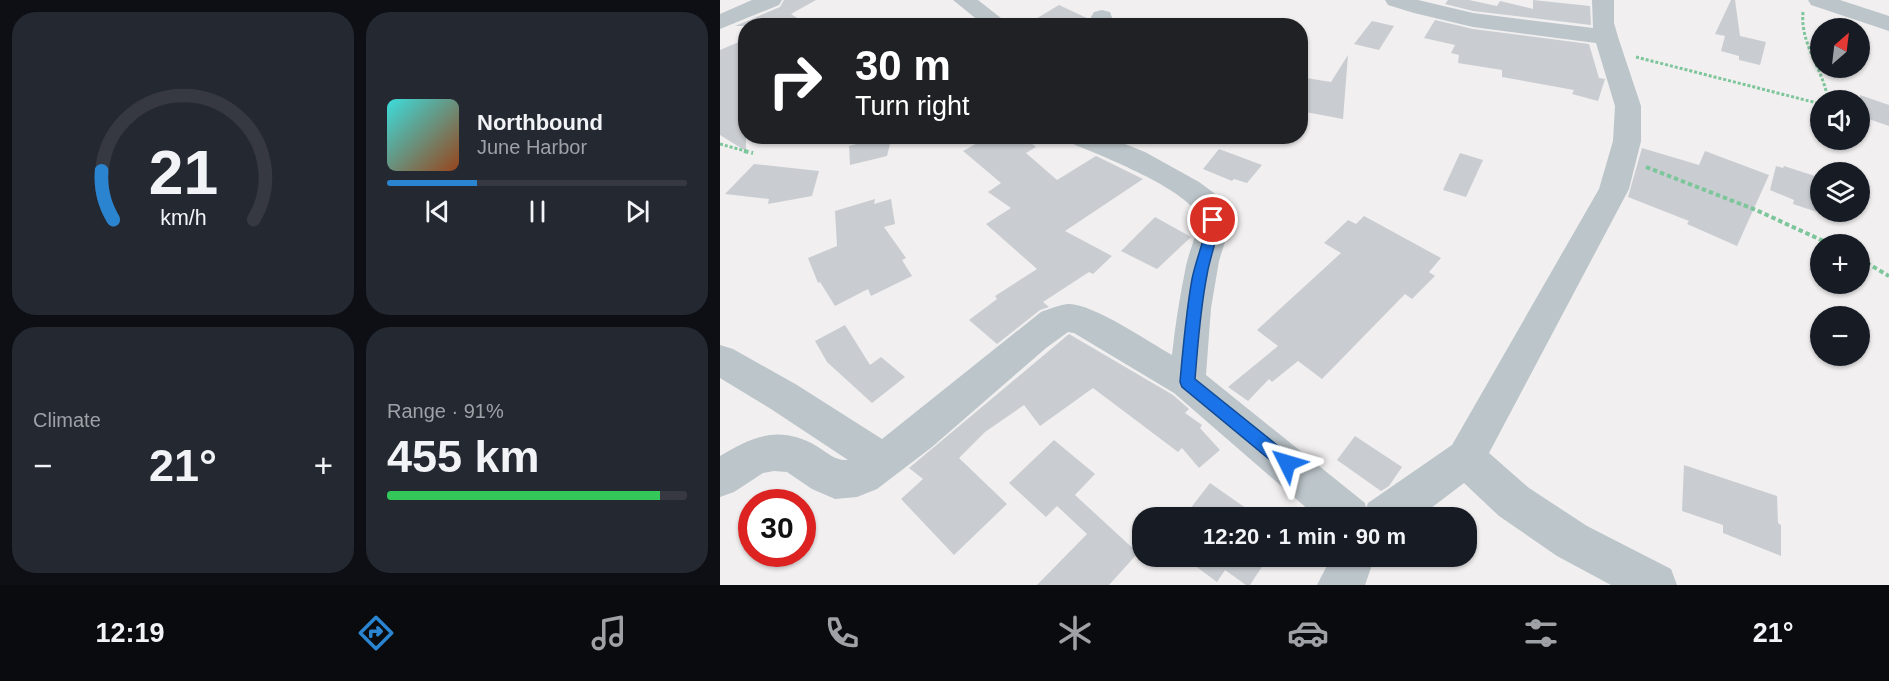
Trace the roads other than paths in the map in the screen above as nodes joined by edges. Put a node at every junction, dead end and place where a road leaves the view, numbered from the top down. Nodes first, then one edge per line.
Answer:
1 (771, 0) edge
2 (964, 0) edge
3 (1396, 0) edge
4 (1603, 0) edge
5 (1812, 3) edge
6 (989, 18) edge
7 (720, 22) edge
8 (1889, 24) edge
9 (1609, 44) junction
10 (1098, 144) edge
11 (720, 360) edge
12 (1187, 382) junction
13 (1466, 458) junction
14 (882, 461) junction
15 (720, 478) edge
16 (1337, 507) edge
17 (1398, 507) edge
18 (1351, 567) edge
19 (1339, 585) edge
20 (1655, 585) edge

1 - 7 street
2 - 6 street
3 - 9 street
4 - 9 street
5 - 8 street
9 - 13 street
10 - 12 street
11 - 14 street
12 - 14 street
12 - 16 street
13 - 17 street
13 - 20 street
14 - 15 street
18 - 19 street

